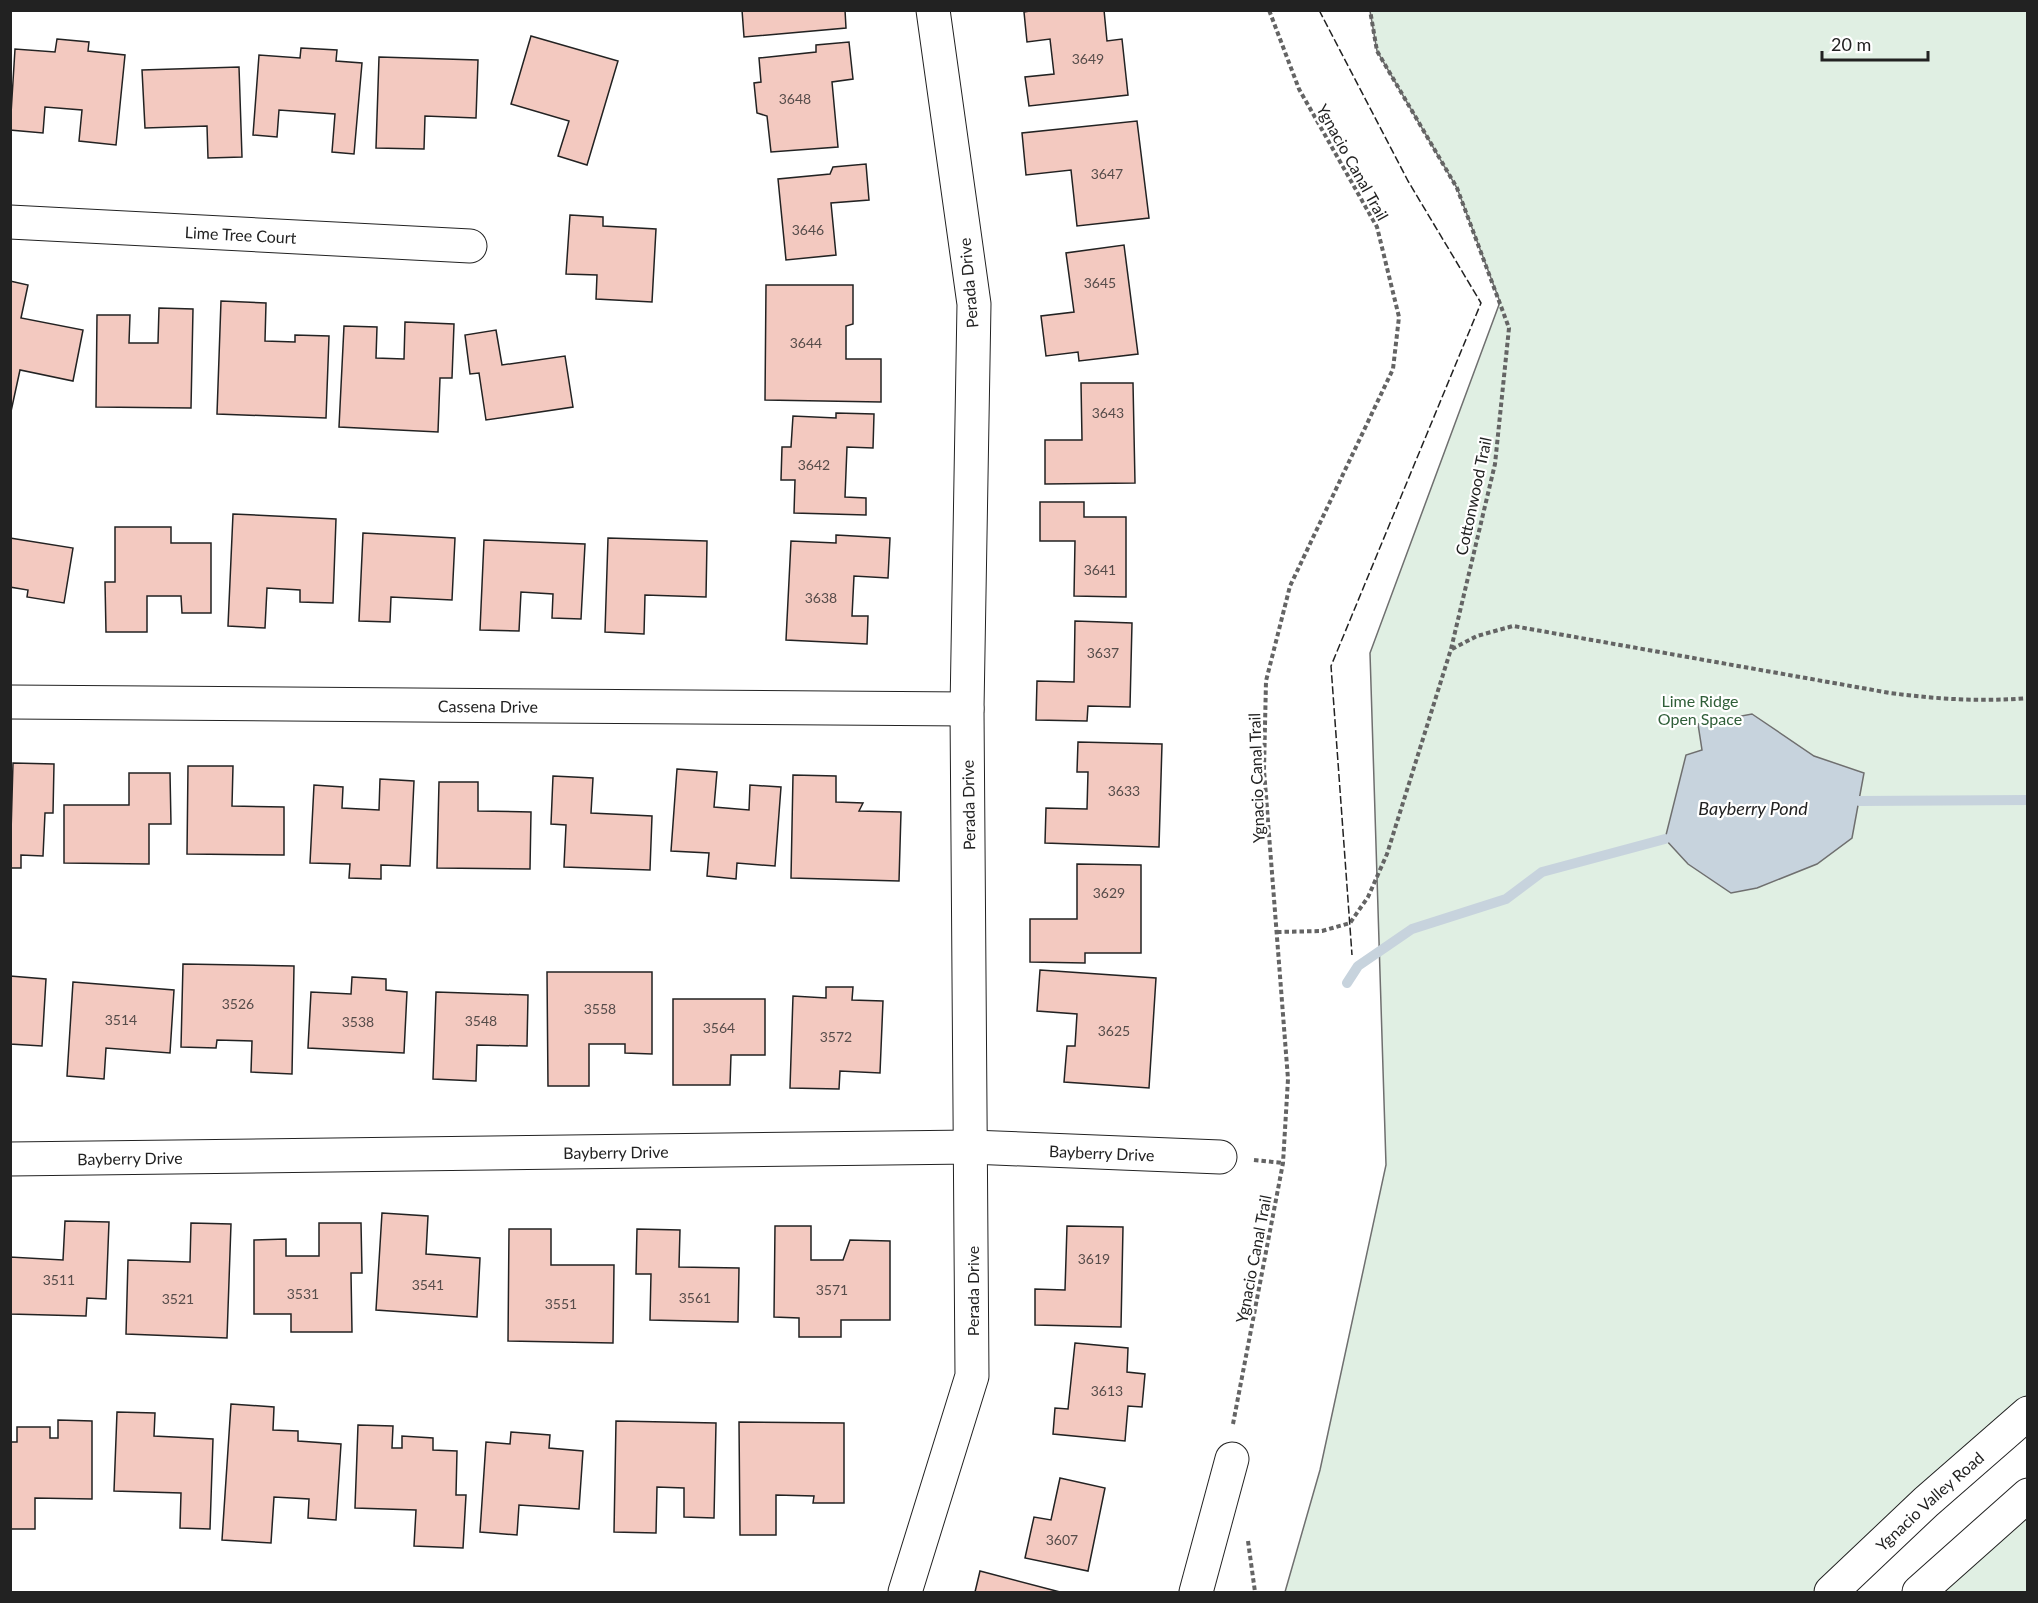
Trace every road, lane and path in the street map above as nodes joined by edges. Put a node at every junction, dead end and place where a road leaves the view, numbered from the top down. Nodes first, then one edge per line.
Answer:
1 (933, 10) edge
2 (1269, 10) edge
3 (1370, 10) edge
4 (10, 222) edge
5 (470, 246) dead end
6 (1451, 649) junction
7 (2028, 698) edge
8 (10, 702) edge
9 (967, 709) junction
10 (1277, 932) junction
11 (971, 1147) junction
12 (1220, 1156) dead end
13 (10, 1159) edge
14 (2028, 1413) edge
15 (1232, 1459) joint
16 (2028, 1495) edge
17 (1247, 1540) dead end
18 (905, 1593) edge
19 (1196, 1593) edge
20 (1256, 1593) edge
21 (1832, 1593) edge
22 (1919, 1593) edge

1 - 9 main road, Perada Drive
2 - 10 path, Ygnacio Canal Trail
3 - 6 path, Cottonwood Trail
4 - 5 main road, Lime Tree Court
6 - 7 path
6 - 10 path, Cottonwood Trail
8 - 9 main road, Cassena Drive
9 - 11 main road, Perada Drive
10 - 15 path, Ygnacio Canal Trail
11 - 12 main road, Bayberry Drive
11 - 13 main road, Bayberry Drive
11 - 18 main road, Perada Drive
14 - 21 main road, Ygnacio Valley Road
15 - 19 main road
16 - 22 main road
17 - 20 path

